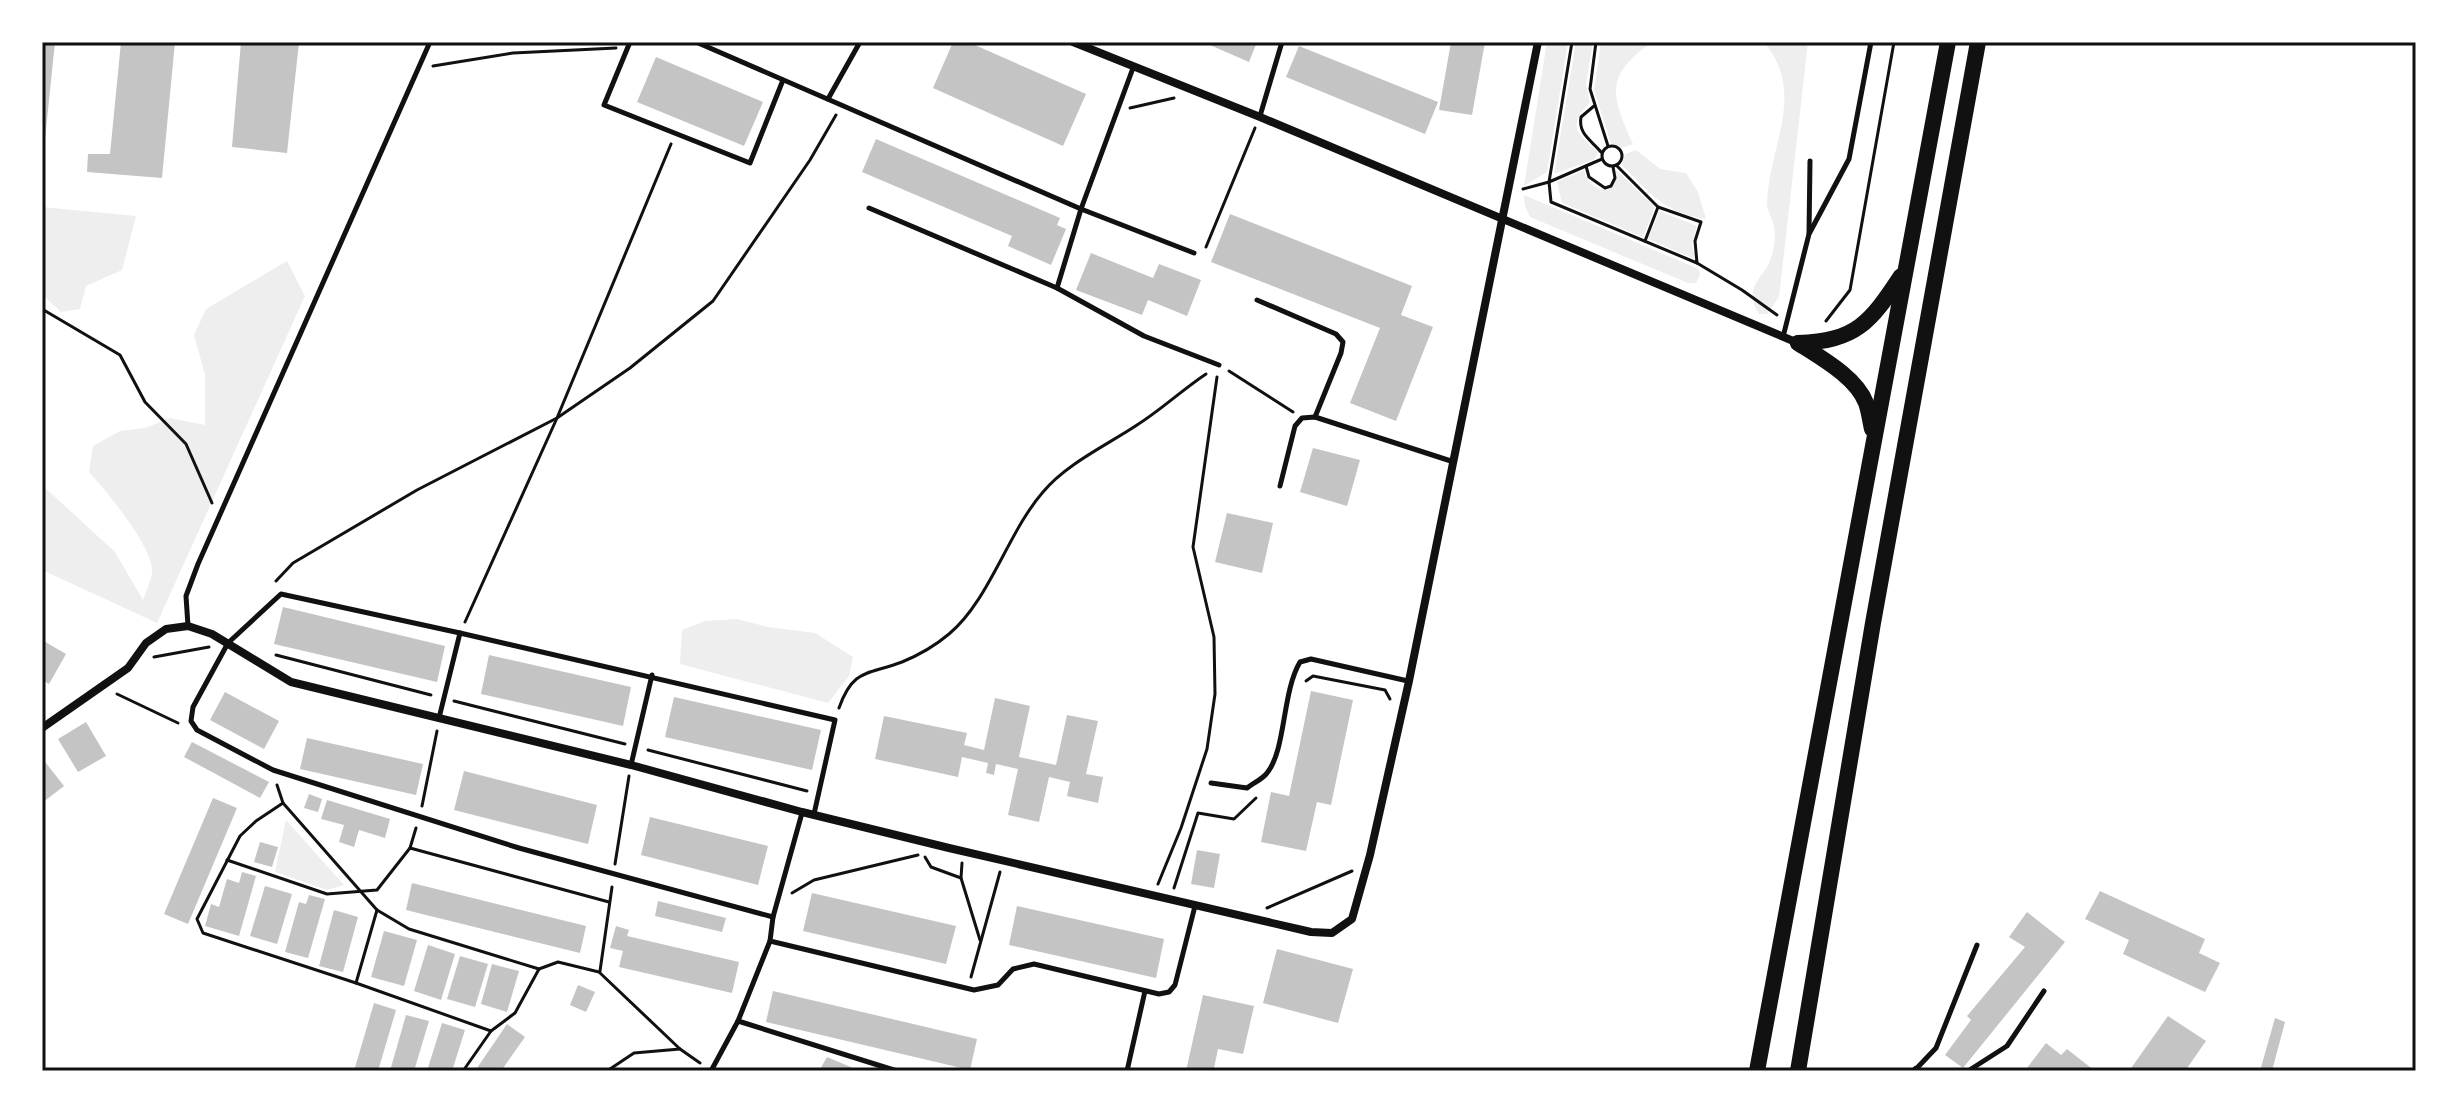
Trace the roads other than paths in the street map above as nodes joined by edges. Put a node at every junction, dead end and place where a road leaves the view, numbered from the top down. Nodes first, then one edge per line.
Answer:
1 (430, 42) edge
2 (696, 42) edge
3 (860, 42) edge
4 (1073, 42) edge
5 (1282, 42) edge
6 (1538, 42) edge
7 (1871, 42) edge
8 (1948, 42) edge
9 (1978, 42) edge
10 (629, 45) edge
11 (1133, 68) junction
12 (783, 80) junction
13 (828, 99) junction
14 (1260, 117) junction
15 (1810, 161) dead end
16 (869, 208) dead end
17 (1081, 209) junction
18 (1502, 219) junction
19 (1809, 234) junction
20 (1194, 253) dead end
21 (1906, 268) junction
22 (1057, 288) junction
23 (1257, 300) dead end
24 (1796, 341) junction
25 (1219, 365) road end
26 (1315, 417) junction
27 (1874, 440) junction
28 (1455, 462) junction
29 (1280, 486) dead end
30 (188, 626) junction
31 (460, 633) junction
32 (228, 643) junction
33 (652, 675) junction
34 (1409, 681) junction
35 (439, 719) junction
36 (42, 728) edge
37 (631, 765) junction
38 (1211, 783) dead end
39 (802, 812) junction
40 (814, 814) junction
41 (1195, 906) junction
42 (773, 917) junction
43 (770, 941) junction
44 (1977, 945) dead end
45 (1145, 991) junction
46 (2044, 991) dead end
47 (738, 1021) junction
48 (711, 1071) edge
49 (897, 1071) edge
50 (1127, 1071) edge
51 (1757, 1071) edge
52 (1798, 1071) edge
53 (1917, 1071) edge
54 (1968, 1071) edge

1 - 30 lane
2 - 12 lane
3 - 13 lane
4 - 11 street
5 - 14 lane
6 - 18 street
7 - 19 lane
8 - 21 highway
9 - 52 highway
10 - 12 lane
11 - 14 street
11 - 17 lane
12 - 13 lane
13 - 17 lane
14 - 18 street
15 - 19 lane
16 - 22 lane
17 - 20 lane
17 - 22 lane
18 - 24 street
18 - 28 street
19 - 24 lane
21 - 24 highway
21 - 27 highway
22 - 25 lane
23 - 26 lane
24 - 27 highway
26 - 28 lane
26 - 29 lane
27 - 51 highway
28 - 34 street
30 - 32 street
30 - 36 street
31 - 32 lane
31 - 33 lane
31 - 35 lane
32 - 35 street
32 - 42 lane
33 - 37 lane
33 - 40 lane
34 - 38 lane
34 - 41 street
35 - 37 street
37 - 39 street
39 - 40 street
39 - 42 lane
40 - 41 street
41 - 45 lane
42 - 43 lane
43 - 45 lane
43 - 47 lane
44 - 53 lane
45 - 50 lane
46 - 54 lane
47 - 48 lane
47 - 49 lane

